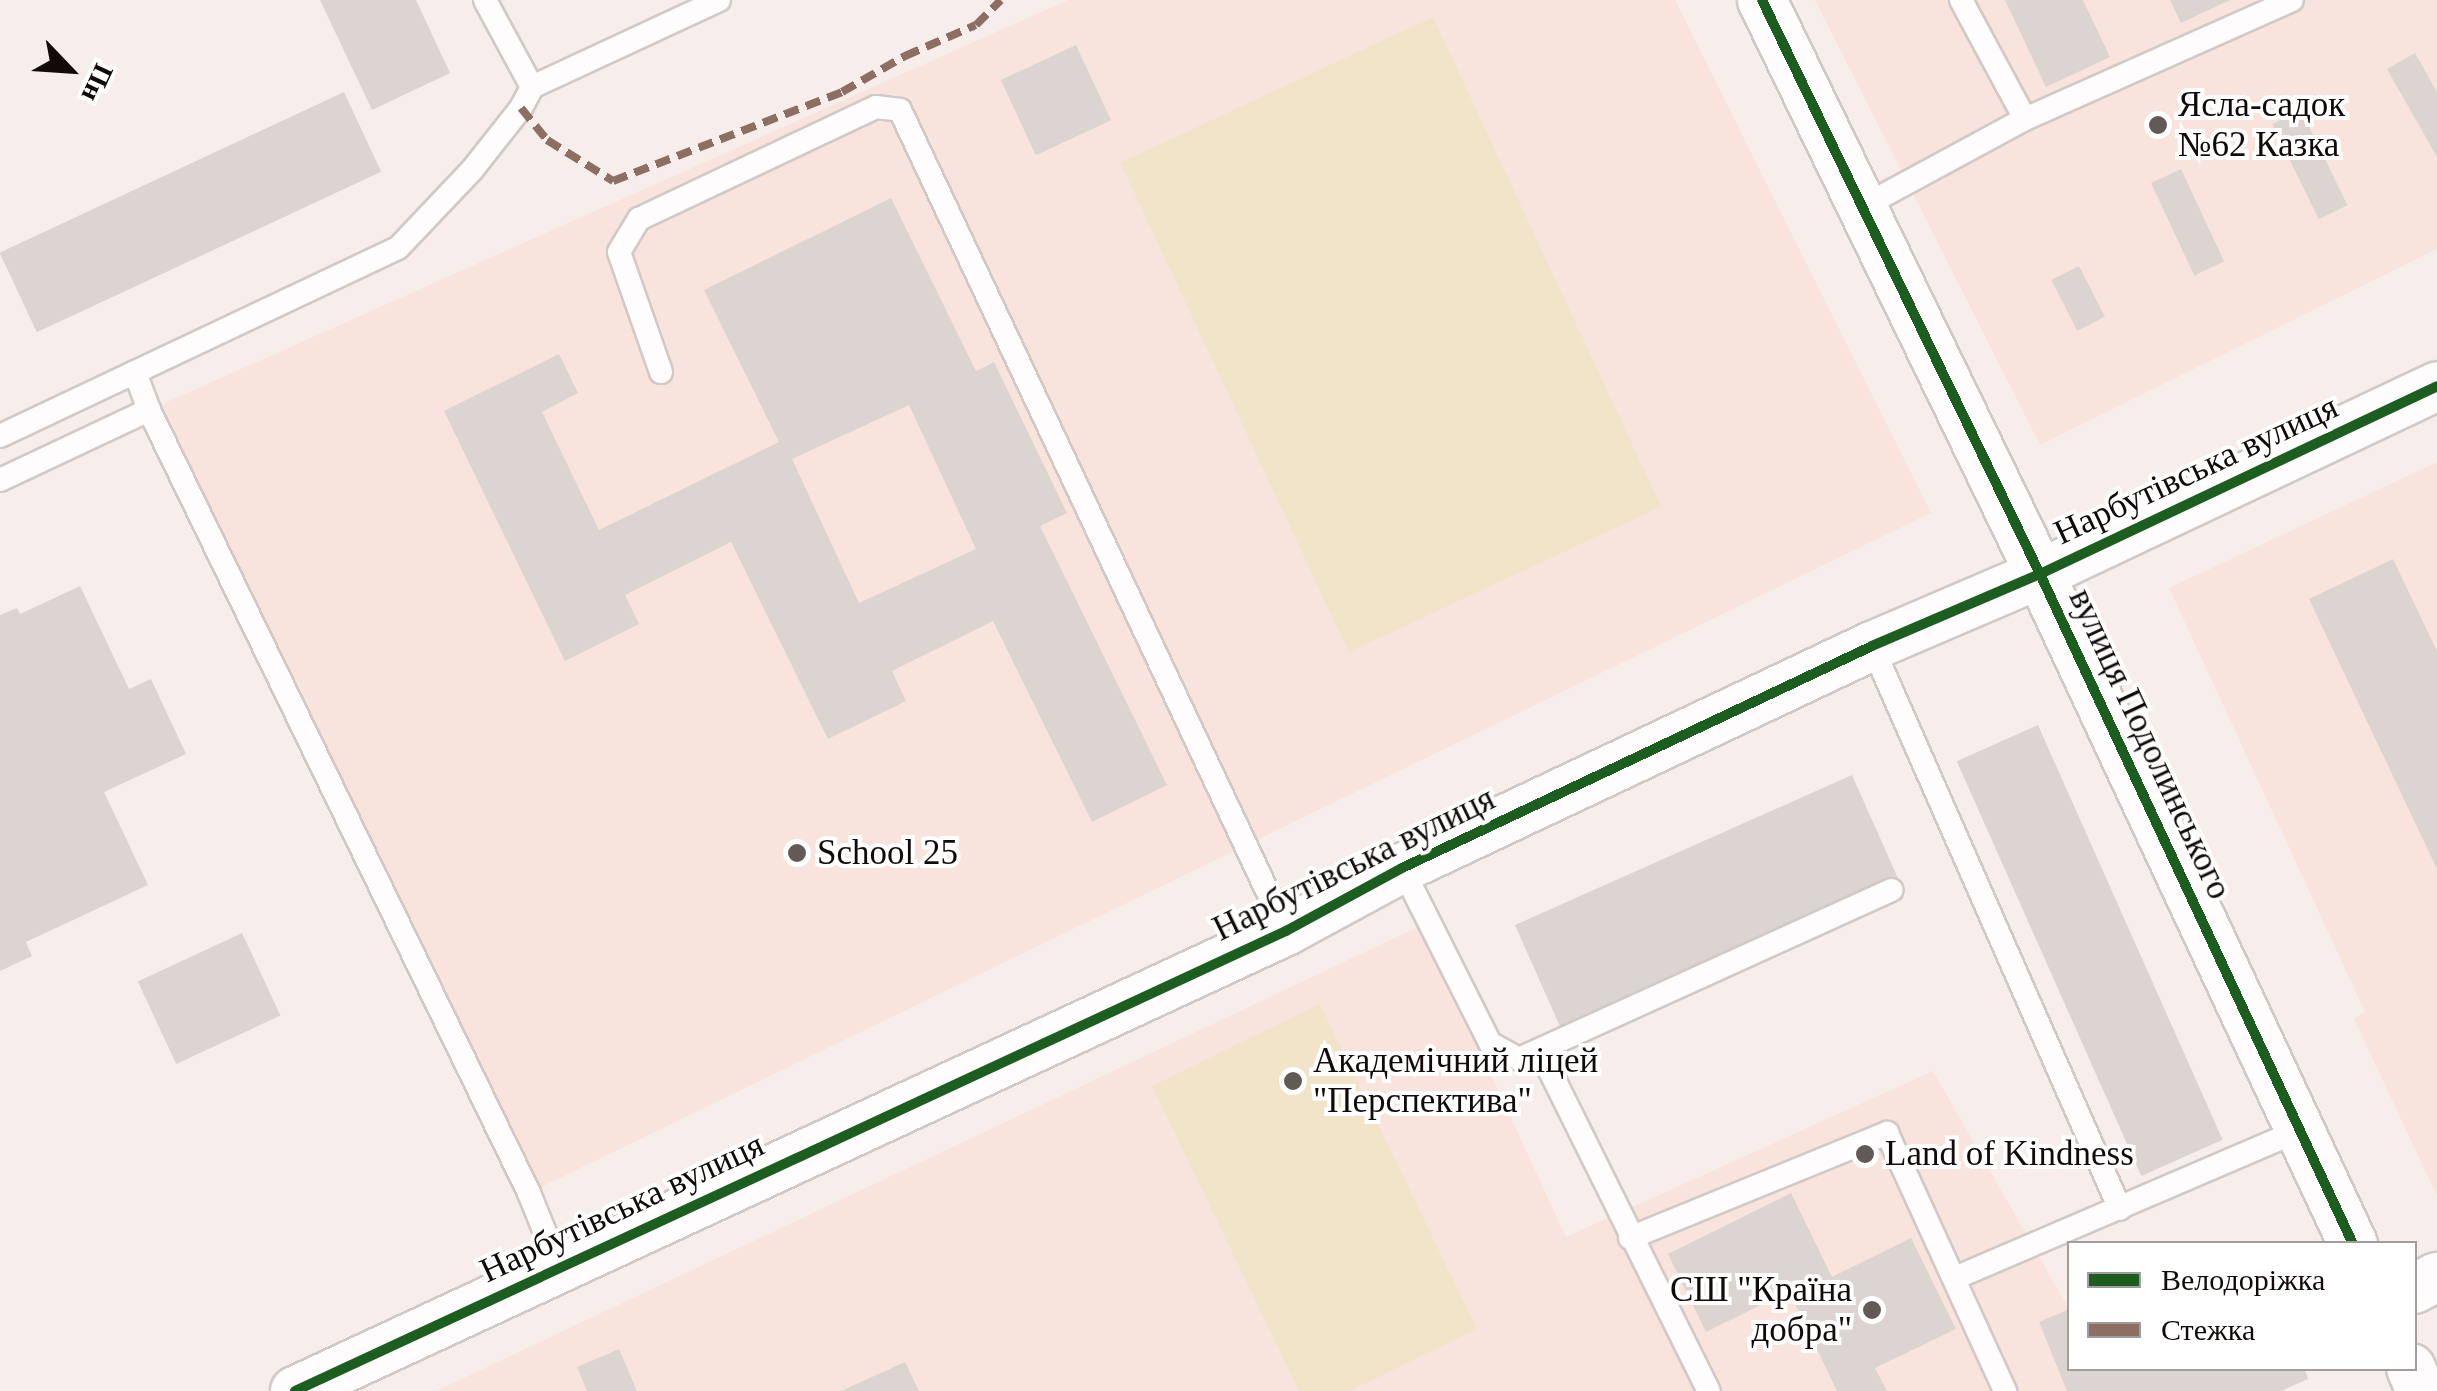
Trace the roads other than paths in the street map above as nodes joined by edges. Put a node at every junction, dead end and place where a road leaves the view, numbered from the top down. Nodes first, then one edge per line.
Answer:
1 (485, 0) edge
2 (719, 0) edge
3 (1762, 0) edge
4 (1961, 0) edge
5 (2292, 0) edge
6 (532, 88) junction
7 (2025, 119) junction
8 (1862, 207) junction
9 (135, 372) junction
10 (660, 372) dead end
11 (2437, 386) edge
12 (148, 410) junction
13 (0, 436) edge
14 (0, 480) edge
15 (2040, 574) junction
16 (1872, 646) junction
17 (1402, 868) junction
18 (1890, 890) dead end
19 (1286, 930) junction
20 (1541, 1053) junction
21 (2300, 1130) junction
22 (2120, 1208) junction
23 (1630, 1238) junction
24 (2352, 1241) edge
25 (560, 1268) junction
26 (1955, 1278) junction
27 (295, 1391) edge
28 (1708, 1391) edge
29 (2005, 1391) edge

1 - 6 lane
2 - 6 lane
3 - 8 street, вулиця Подолинського
4 - 7 lane
5 - 7 lane
6 - 9 lane
7 - 8 lane
8 - 15 street, вулиця Подолинського
9 - 12 lane
9 - 13 lane
10 - 19 lane
11 - 15 street, Нарбутівська вулиця
12 - 14 lane
12 - 25 lane
15 - 16 street, Нарбутівська вулиця
15 - 21 street, вулиця Подолинського
16 - 17 street, Нарбутівська вулиця
16 - 22 lane
17 - 19 street, Нарбутівська вулиця
17 - 20 lane
18 - 20 lane
19 - 25 street, Нарбутівська вулиця
20 - 23 lane
21 - 22 lane
21 - 24 street, вулиця Подолинського
22 - 26 lane
23 - 26 lane
23 - 28 lane
25 - 27 street, Нарбутівська вулиця
26 - 29 lane

